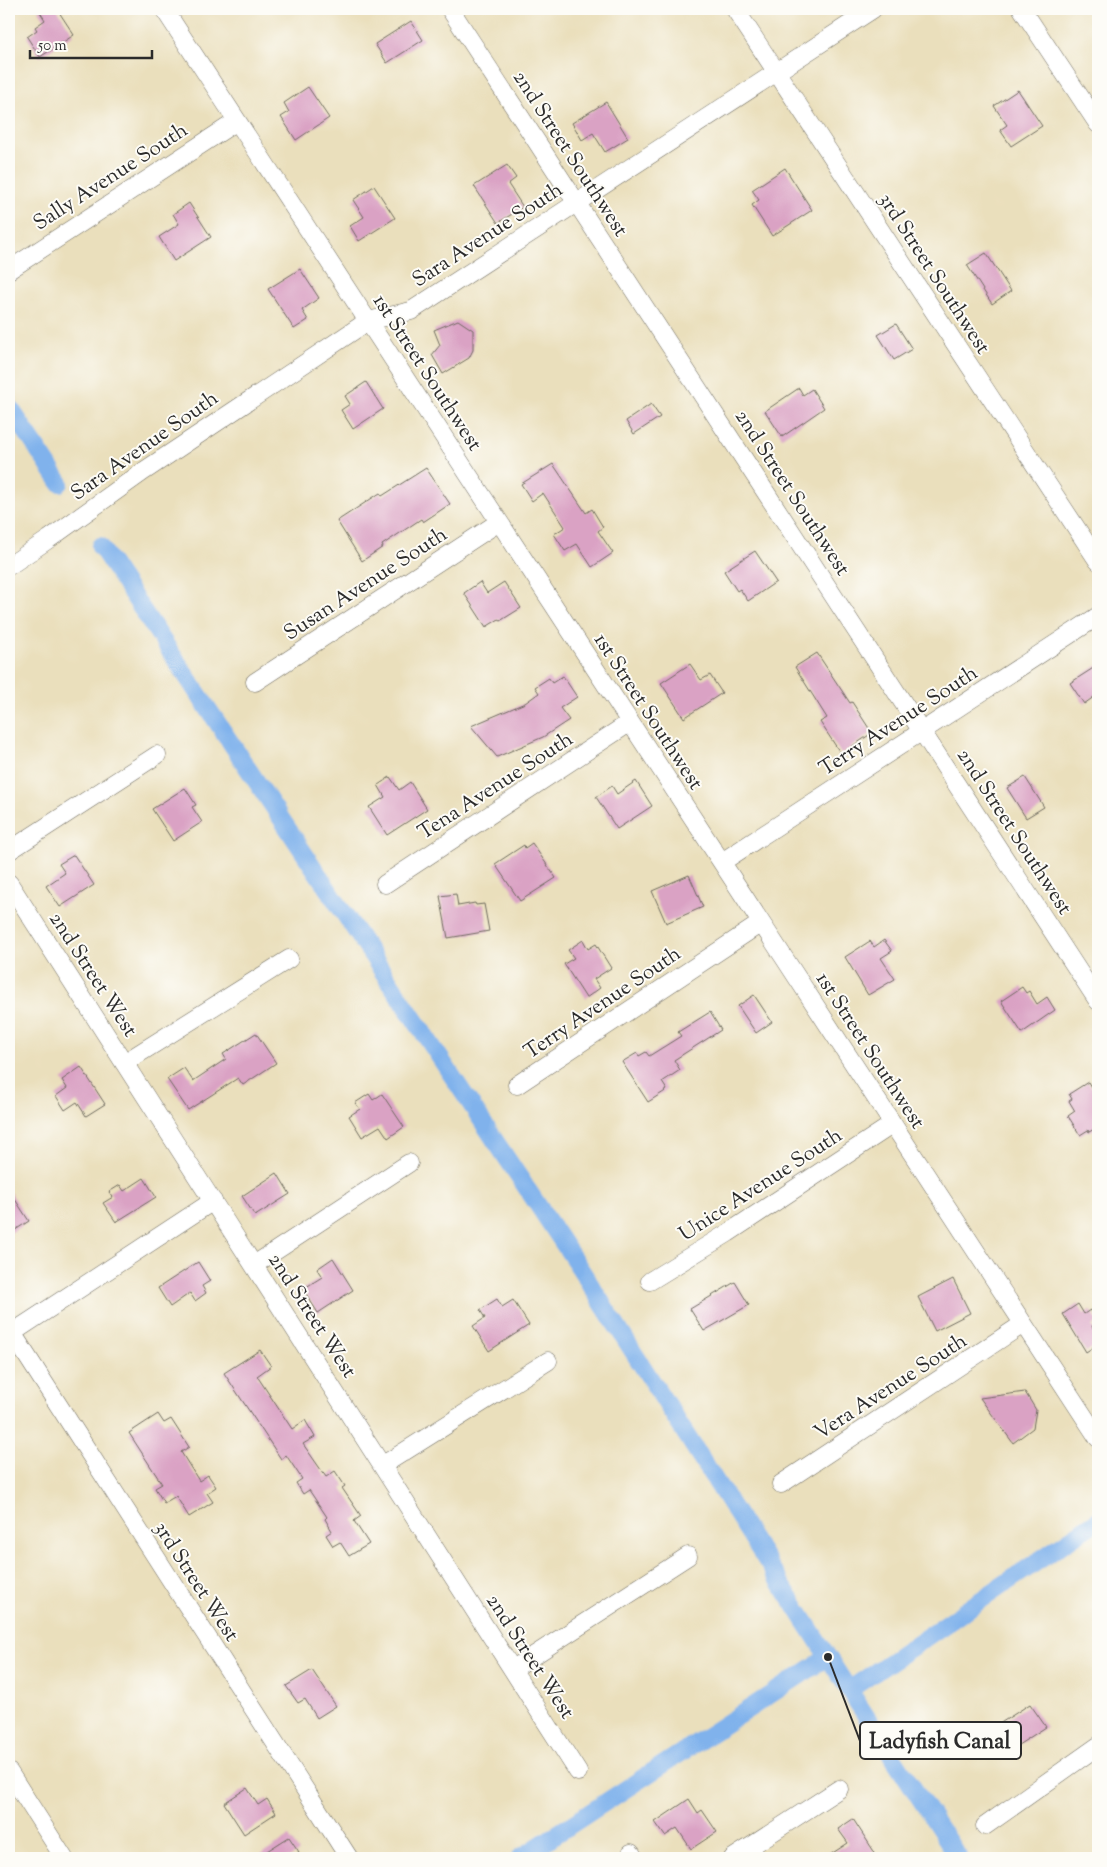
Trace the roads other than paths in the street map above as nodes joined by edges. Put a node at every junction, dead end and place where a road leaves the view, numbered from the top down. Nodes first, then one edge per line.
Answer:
1 (164, 9) edge
2 (450, 9) edge
3 (736, 9) edge
4 (873, 9) edge
5 (1022, 9) edge
6 (776, 71) junction
7 (237, 121) junction
8 (1098, 124) edge
9 (576, 202) junction
10 (9, 270) edge
11 (368, 321) junction
12 (499, 522) junction
13 (1098, 561) edge
14 (9, 566) edge
15 (1098, 616) edge
16 (255, 682) dead end
17 (630, 723) junction
18 (922, 731) junction
19 (157, 756) dead end
20 (9, 851) edge
21 (722, 862) junction
22 (9, 883) edge
23 (385, 884) dead end
24 (761, 923) junction
25 (289, 959) dead end
26 (1098, 1001) edge
27 (124, 1062) junction
28 (517, 1085) dead end
29 (892, 1124) junction
30 (409, 1162) dead end
31 (212, 1200) junction
32 (254, 1265) junction
33 (650, 1281) dead end
34 (1023, 1324) junction
35 (10, 1332) edge
36 (548, 1361) dead end
37 (1098, 1438) edge
38 (383, 1465) junction
39 (781, 1484) dead end
40 (688, 1556) dead end
41 (513, 1669) junction
42 (1098, 1746) edge
43 (9, 1772) edge
44 (578, 1772) dead end
45 (838, 1789) dead end
46 (984, 1826) dead end
47 (64, 1858) edge
48 (349, 1858) edge
49 (733, 1858) edge

1 - 7 street, 1st Street Southwest
2 - 9 street, 2nd Street Southwest
3 - 6 street, 3rd Street Southwest
4 - 6 street, Sara Avenue South
5 - 8 street
6 - 9 street, Sara Avenue South
6 - 13 street, 3rd Street Southwest
7 - 10 street, Sally Avenue South
7 - 11 street, 1st Street Southwest
9 - 11 street, Sara Avenue South
9 - 18 street, 2nd Street Southwest
11 - 12 street, 1st Street Southwest
11 - 14 street, Sara Avenue South
12 - 16 street, Susan Avenue South
12 - 17 street, 1st Street Southwest
15 - 18 street, Terry Avenue South
17 - 21 street, 1st Street Southwest
17 - 23 street, Tena Avenue South
18 - 21 street, Terry Avenue South
18 - 26 street, 2nd Street Southwest
19 - 20 street
21 - 24 street, 1st Street Southwest
22 - 27 street, 2nd Street West
24 - 28 street, Terry Avenue South
24 - 29 street, 1st Street Southwest
25 - 27 street
27 - 31 street, 2nd Street West
29 - 33 street, Unice Avenue South
29 - 34 street, 1st Street Southwest
30 - 32 street
31 - 32 street, 2nd Street West
31 - 35 street
32 - 38 street, 2nd Street West
34 - 37 street, 1st Street Southwest
34 - 39 street, Vera Avenue South
35 - 48 street, 3rd Street West
36 - 38 street
38 - 41 street, 2nd Street West
40 - 41 street
41 - 44 street, 2nd Street West
42 - 46 street
43 - 47 street
45 - 49 street

